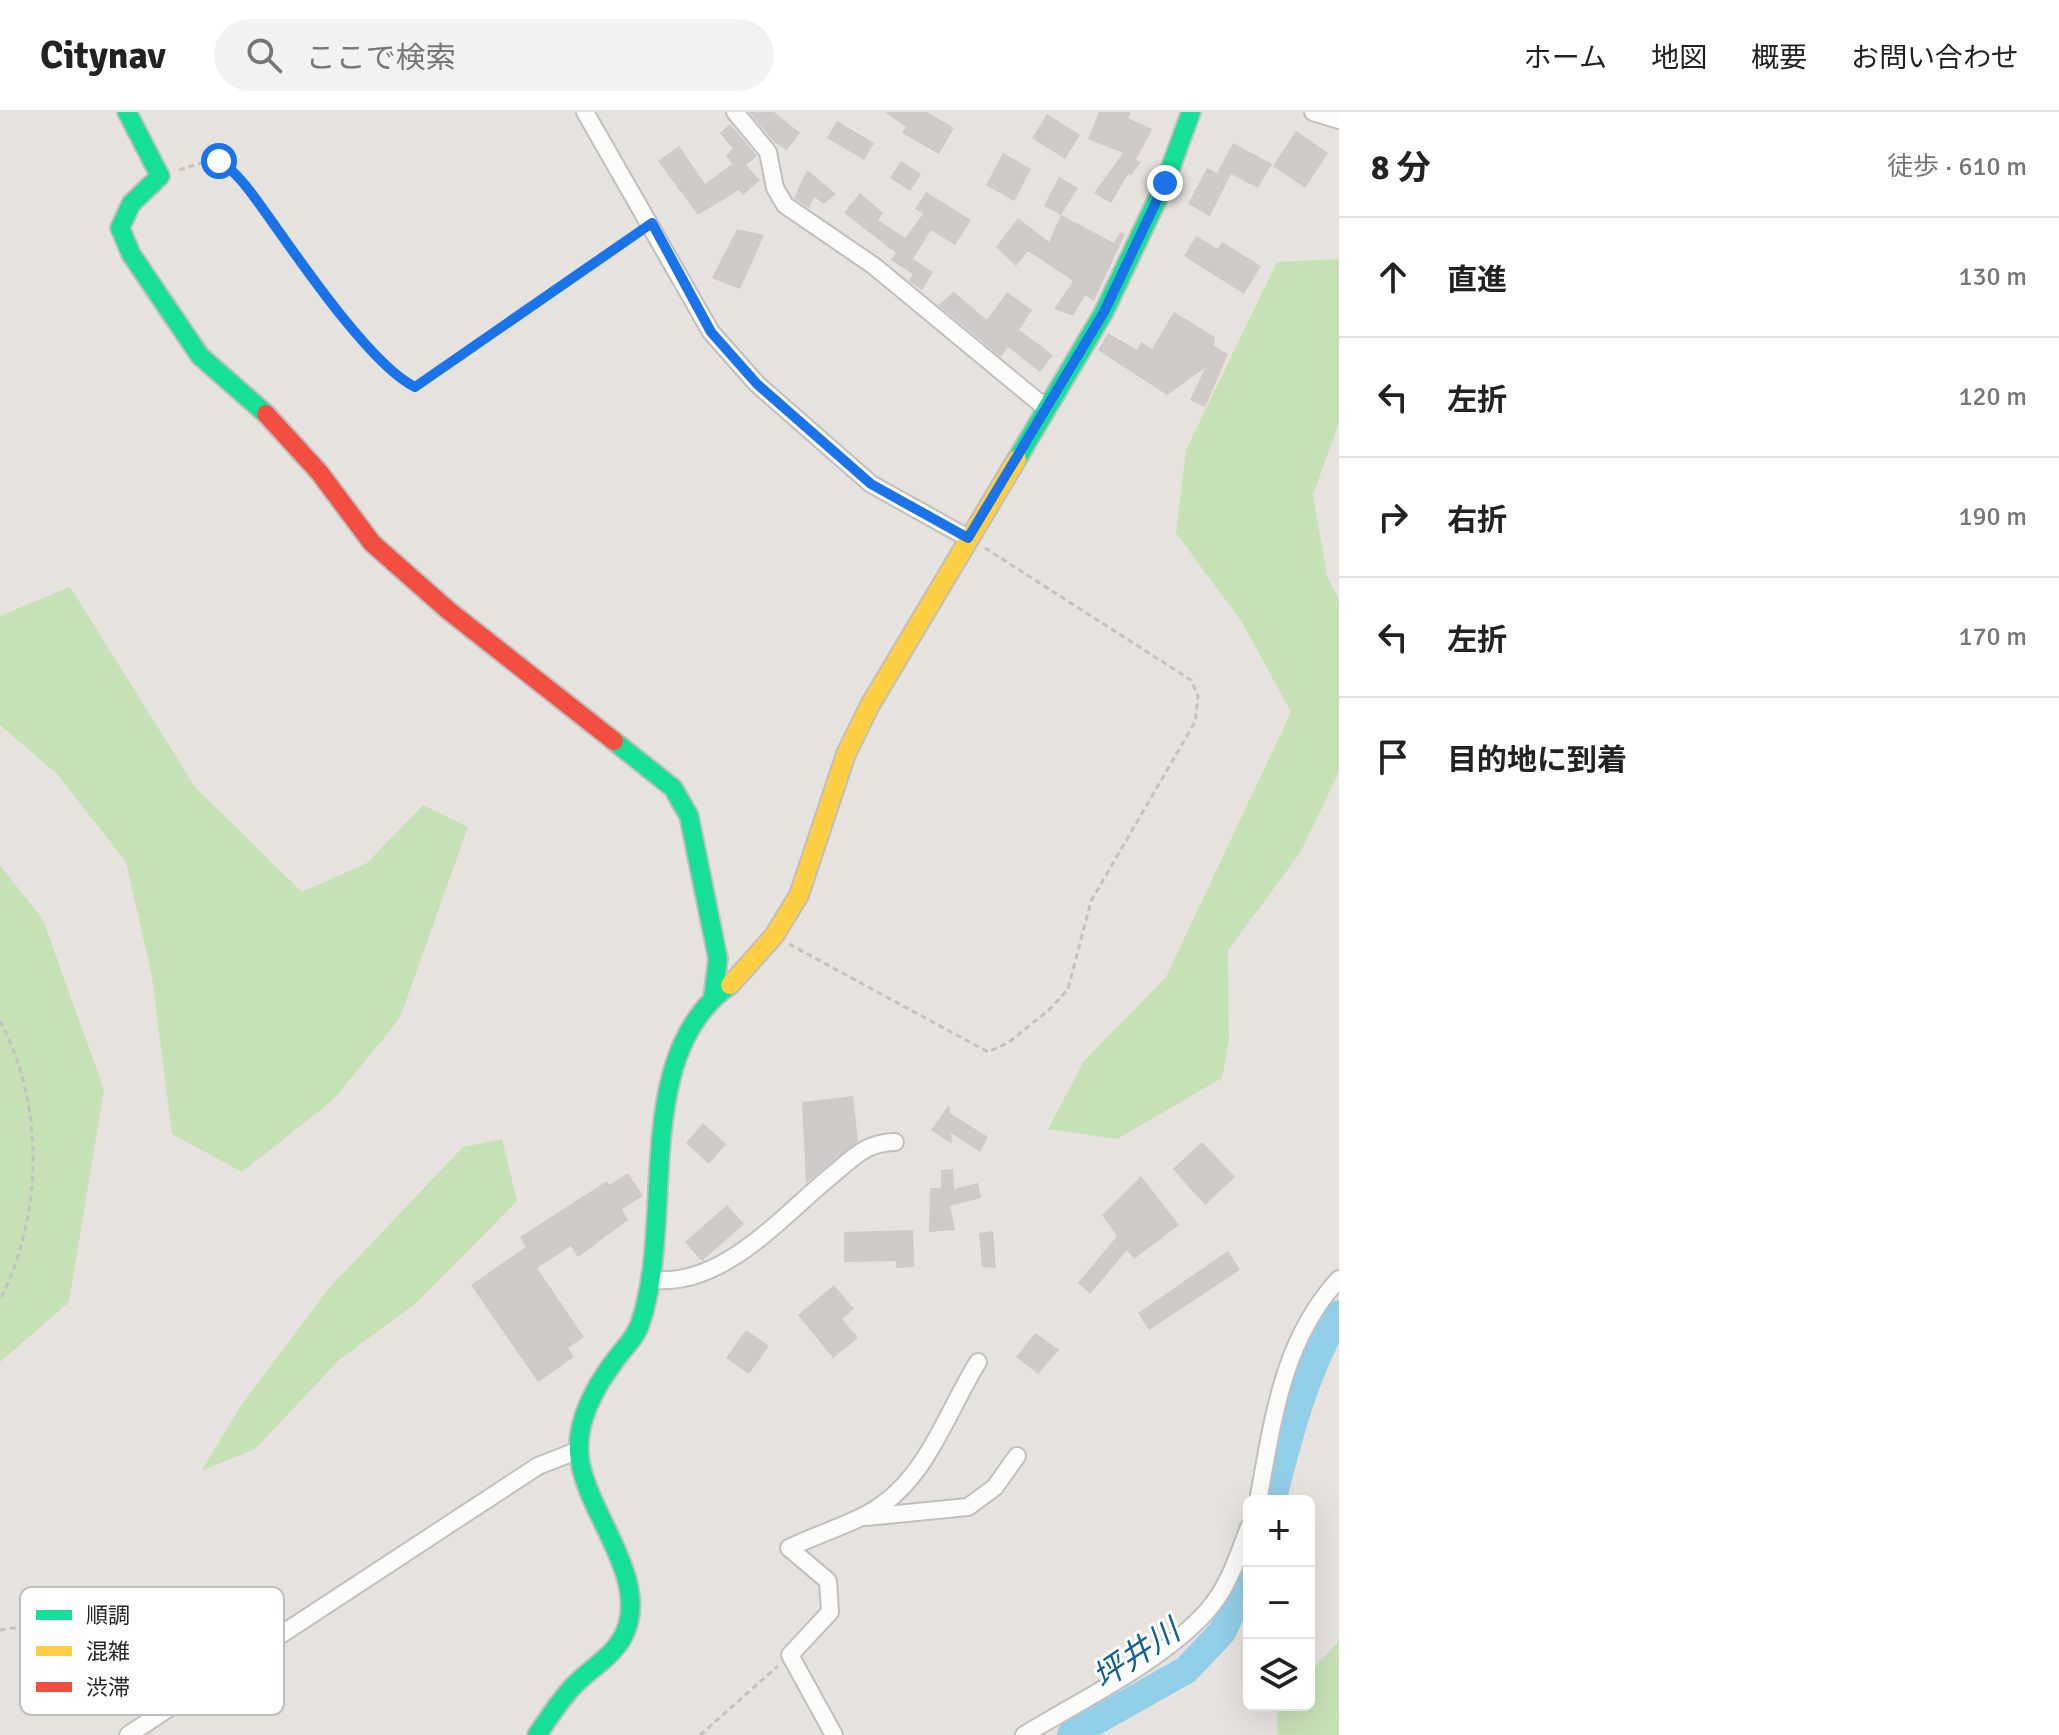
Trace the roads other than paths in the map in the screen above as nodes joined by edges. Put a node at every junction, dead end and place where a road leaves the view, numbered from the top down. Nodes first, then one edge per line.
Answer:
1 (127, 112) edge
2 (585, 112) edge
3 (735, 112) edge
4 (1191, 112) edge
5 (1313, 112) edge
6 (1339, 120) edge
7 (1047, 409) junction
8 (968, 538) junction
9 (713, 997) junction
10 (895, 1142) dead end
11 (1339, 1279) edge
12 (654, 1280) junction
13 (978, 1362) dead end
14 (579, 1450) junction
15 (1017, 1456) dead end
16 (1259, 1495) edge
17 (856, 1519) junction
18 (1243, 1543) edge
19 (284, 1633) edge
20 (158, 1715) edge
21 (128, 1735) edge
22 (537, 1735) edge
23 (834, 1735) edge
24 (1024, 1735) edge

1 - 9 street
2 - 8 street
3 - 7 street
4 - 7 street
5 - 6 street
7 - 8 street
8 - 9 street
9 - 12 street
10 - 12 street
11 - 16 street
12 - 14 street
13 - 17 street
14 - 19 street
14 - 22 street
15 - 17 street
17 - 23 street
18 - 24 street
20 - 21 street

